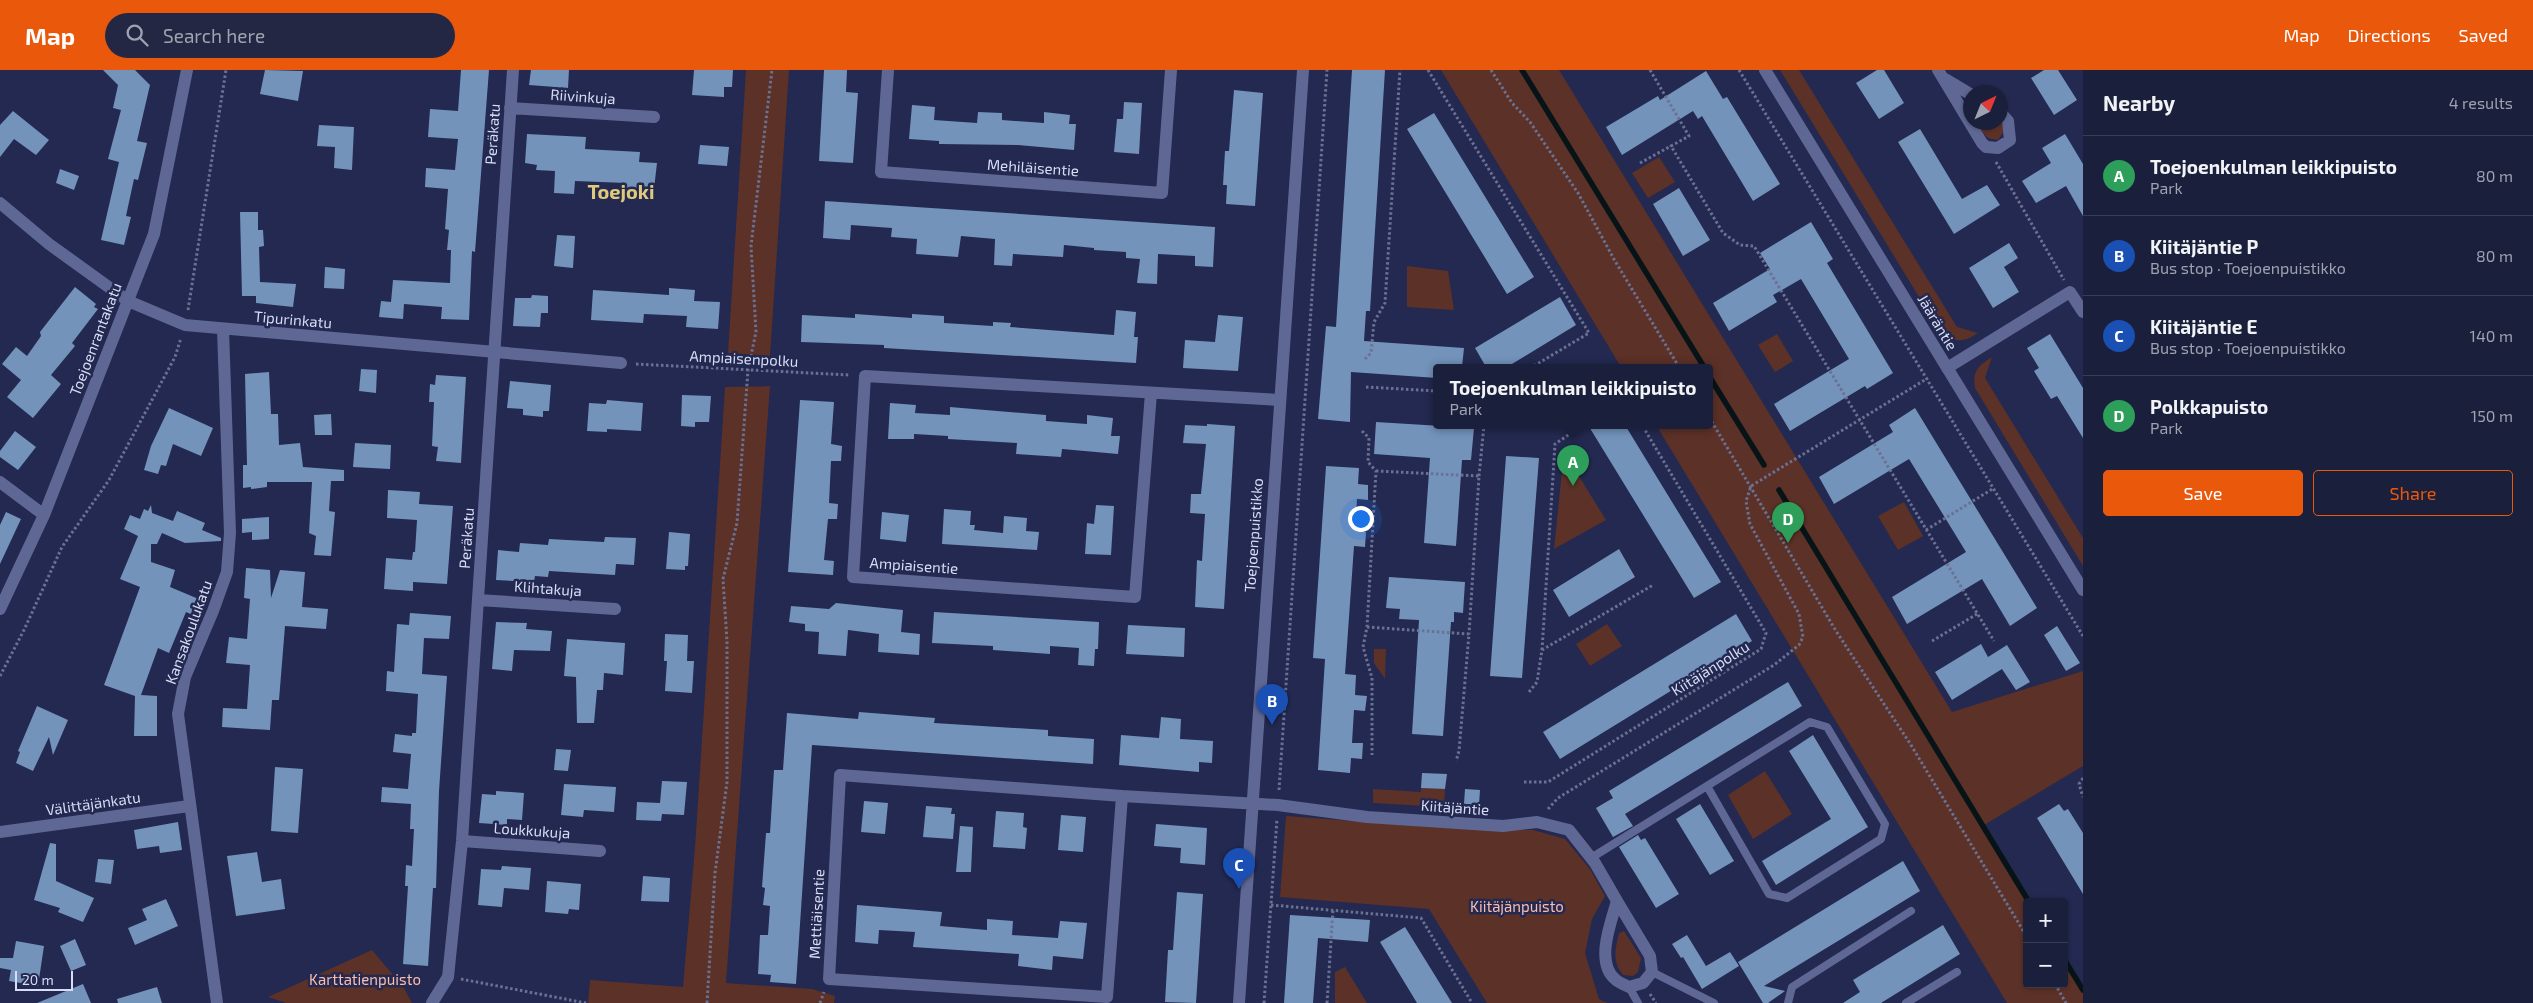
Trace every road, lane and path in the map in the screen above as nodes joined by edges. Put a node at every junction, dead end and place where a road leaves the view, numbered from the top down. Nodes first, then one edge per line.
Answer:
1 (187, 70) edge
2 (226, 70) edge
3 (513, 70) edge
4 (772, 70) edge
5 (888, 70) edge
6 (1171, 70) edge
7 (1303, 70) edge
8 (1327, 70) edge
9 (1400, 70) edge
10 (1428, 70) edge
11 (1491, 70) edge
12 (1650, 70) edge
13 (1739, 70) edge
14 (1766, 70) edge
15 (1940, 74) edge
16 (1963, 89) edge
17 (510, 108) junction
18 (654, 117) dead end
19 (2008, 122) edge
20 (1671, 146) junction
21 (1986, 147) junction
22 (1640, 163) dead end
23 (0, 203) edge
24 (2070, 292) junction
25 (128, 301) junction
26 (2083, 312) edge
27 (185, 325) junction
28 (223, 329) junction
29 (494, 352) junction
30 (1365, 359) dead end
31 (621, 363) joint
32 (1537, 364) edge
33 (1677, 364) edge
34 (1947, 368) junction
35 (748, 370) junction
36 (865, 376) junction
37 (1928, 378) junction
38 (1366, 387) dead end
39 (1433, 391) edge
40 (1150, 394) junction
41 (1279, 400) junction
42 (1859, 420) junction
43 (1713, 424) edge
44 (1484, 429) edge
45 (1577, 429) edge
46 (1644, 429) edge
47 (1362, 431) dead end
48 (1376, 471) junction
49 (1480, 476) junction
50 (0, 482) edge
51 (1751, 486) junction
52 (1994, 488) junction
53 (44, 515) junction
54 (1926, 530) junction
55 (1653, 586) dead end
56 (2083, 590) edge
57 (478, 600) junction
58 (0, 609) edge
59 (615, 609) dead end
60 (1977, 614) junction
61 (1367, 627) junction
62 (1468, 634) junction
63 (2083, 636) edge
64 (1932, 641) dead end
65 (1994, 641) dead end
66 (1542, 650) junction
67 (0, 676) edge
68 (1530, 692) dead end
69 (1372, 755) dead end
70 (1456, 761) dead end
71 (2083, 778) edge
72 (1524, 782) dead end
73 (1707, 786) junction
74 (1122, 796) junction
75 (2083, 797) edge
76 (1252, 804) junction
77 (1278, 805) junction
78 (189, 806) junction
79 (1536, 822) junction
80 (0, 832) edge
81 (462, 841) junction
82 (600, 851) dead end
83 (1591, 858) junction
84 (1617, 901) junction
85 (1271, 905) junction
86 (1333, 910) junction
87 (1911, 911) dead end
88 (2023, 930) edge
89 (1652, 972) junction
90 (1957, 972) dead end
91 (448, 977) junction
92 (1629, 987) junction
93 (2057, 988) edge
94 (217, 1003) edge
95 (432, 1003) edge
96 (586, 1003) edge
97 (707, 1003) edge
98 (1239, 1003) edge
99 (1264, 1003) edge
100 (1327, 1003) edge
101 (1472, 1003) edge
102 (1638, 1003) edge
103 (1714, 1003) edge
104 (1788, 1003) edge
105 (1906, 1003) edge
106 (2066, 1003) edge

1 - 25 street, Toejoenrantakatu
2 - 27 path
3 - 17 street, Peräkatu
4 - 35 path
5 - 6 street, Mehiläisentie
7 - 41 street, Toejoenpuistikko
8 - 77 path
9 - 30 path
10 - 32 path
11 - 33 path
12 - 20 path
13 - 37 path
14 - 34 street, Jääräntie
15 - 16 street
15 - 21 street
17 - 18 street, Riivinkuja
17 - 29 street, Peräkatu
19 - 21 street
20 - 22 path
20 - 42 path
21 - 24 path
23 - 25 street, Tipurinkatu
24 - 26 street
24 - 34 street
25 - 27 street, Tipurinkatu
25 - 53 street, Toejoenrantakatu
27 - 28 street, Tipurinkatu
27 - 67 path
28 - 29 street, Tipurinkatu
28 - 78 street, Kansakoulukatu
29 - 31 street, Tipurinkatu
29 - 57 street, Peräkatu
31 - 35 path, Ampiaisenpolku
34 - 56 street, Jääräntie
35 - 36 path, Ampiaisenpolku
35 - 97 path
36 - 40 street
36 - 40 street, Ampiaisentie
37 - 42 path
37 - 52 path
38 - 39 path
40 - 41 street
41 - 76 street, Toejoenpuistikko
42 - 51 path
42 - 54 path
43 - 51 path
44 - 49 path
45 - 66 path
46 - 72 path, Kiitäjänpolku
47 - 48 path
48 - 49 path
48 - 61 path
49 - 62 path
50 - 53 street
51 - 79 path
51 - 88 path
52 - 54 path
52 - 63 path
53 - 58 street, Toejoenrantakatu
54 - 60 path
55 - 66 path
57 - 59 street, Klihtakuja
57 - 81 street, Peräkatu
60 - 64 path
60 - 65 path
61 - 62 path
61 - 69 path
62 - 70 path
66 - 68 path
71 - 75 path
73 - 73 lane
73 - 83 lane
74 - 74 street, Mettiäisentie
74 - 76 street, Mettiäisentie
76 - 77 street, Kiitäjäntie
76 - 98 street, Toejoenpuistikko
77 - 79 street, Kiitäjäntie
77 - 85 path
78 - 80 street, Välittäjänkatu
78 - 94 street, Kansakoulukatu
79 - 83 street, Kiitäjäntie
81 - 82 street, Loukkukuja
81 - 91 street, Peräkatu
83 - 84 street, Kiitäjäntie
84 - 89 street, Kiitäjäntie
84 - 92 street
85 - 86 path
85 - 99 path
86 - 100 path
86 - 101 path
87 - 104 lane
89 - 92 street
89 - 103 lane
90 - 105 lane
91 - 95 street, Peräkatu
91 - 96 path
92 - 102 lane
93 - 106 path

